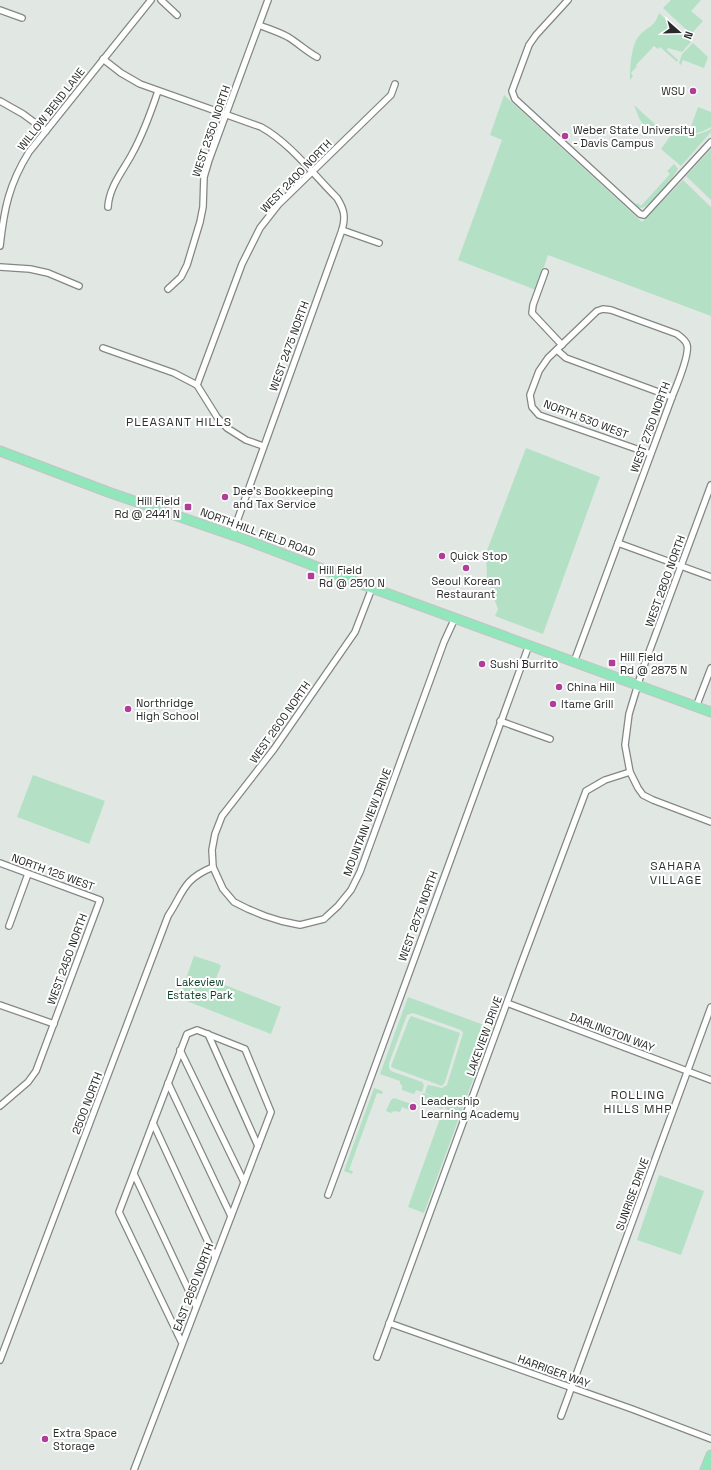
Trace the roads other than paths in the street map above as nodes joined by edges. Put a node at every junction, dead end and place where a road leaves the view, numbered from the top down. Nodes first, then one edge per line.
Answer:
1 (151, 0) edge
2 (161, 0) edge
3 (268, 0) edge
4 (568, 0) edge
5 (0, 10) edge
6 (177, 15) dead end
7 (22, 18) dead end
8 (259, 25) junction
9 (316, 57) dead end
10 (103, 59) junction
11 (395, 84) dead end
12 (158, 91) junction
13 (0, 101) edge
14 (226, 115) junction
15 (46, 131) junction
16 (711, 142) edge
17 (312, 172) junction
18 (108, 207) dead end
19 (342, 230) junction
20 (379, 243) dead end
21 (0, 246) edge
22 (0, 267) edge
23 (545, 272) dead end
24 (80, 286) dead end
25 (168, 289) dead end
26 (562, 346) junction
27 (103, 348) dead end
28 (556, 350) junction
29 (197, 385) junction
30 (672, 397) junction
31 (263, 446) junction
32 (0, 451) edge
33 (651, 454) junction
34 (711, 485) edge
35 (232, 535) junction
36 (618, 543) junction
37 (681, 566) junction
38 (711, 577) edge
39 (372, 588) junction
40 (455, 618) junction
41 (529, 646) junction
42 (574, 662) junction
43 (711, 668) edge
44 (638, 685) junction
45 (696, 707) junction
46 (711, 712) edge
47 (500, 721) junction
48 (550, 739) dead end
49 (630, 772) junction
50 (711, 822) edge
51 (0, 863) edge
52 (213, 867) junction
53 (28, 874) junction
54 (100, 900) joint
55 (9, 926) dead end
56 (507, 1003) junction
57 (0, 1005) edge
58 (711, 1007) edge
59 (54, 1024) junction
60 (208, 1034) junction
61 (180, 1050) junction
62 (688, 1072) junction
63 (711, 1080) edge
64 (168, 1083) junction
65 (1, 1104) edge
66 (153, 1123) junction
67 (258, 1146) junction
68 (134, 1174) junction
69 (244, 1182) junction
70 (328, 1195) dead end
71 (231, 1216) junction
72 (215, 1257) junction
73 (196, 1306) junction
74 (389, 1323) junction
75 (182, 1344) junction
76 (377, 1357) dead end
77 (0, 1360) edge
78 (572, 1388) junction
79 (561, 1416) dead end
80 (711, 1439) edge
81 (711, 1455) edge
82 (134, 1470) edge
83 (706, 1470) edge

1 - 10 street, WILLOW BEND LANE
2 - 6 street
3 - 8 street, WEST 2350 NORTH
4 - 16 street
5 - 7 street
8 - 9 street
8 - 14 street, WEST 2350 NORTH
10 - 12 street, WEST 2475 NORTH
10 - 15 street, WILLOW BEND LANE
11 - 17 street, WEST 2400 NORTH
12 - 14 street, WEST 2475 NORTH
12 - 18 street
13 - 15 street
14 - 17 street, WEST 2475 NORTH
14 - 25 street, WEST 2350 NORTH
15 - 21 street, WILLOW BEND LANE
17 - 19 street, WEST 2475 NORTH
17 - 29 street, WEST 2400 NORTH
19 - 20 street
19 - 31 street, WEST 2475 NORTH
22 - 24 street
23 - 26 street
26 - 28 street, WEST 2750 NORTH
26 - 30 street, WEST 2750 NORTH
27 - 29 street
28 - 30 street
28 - 33 street, NORTH 530 WEST
29 - 31 street
30 - 33 street, WEST 2750 NORTH
31 - 35 street, WEST 2475 NORTH
32 - 35 main road, NORTH HILL FIELD ROAD
33 - 36 street, WEST 2750 NORTH
34 - 37 street, WEST 2800 NORTH
35 - 39 main road, NORTH HILL FIELD ROAD
36 - 37 street
36 - 42 street, WEST 2750 NORTH
37 - 38 street
37 - 44 street, WEST 2800 NORTH
39 - 40 main road, NORTH HILL FIELD ROAD
39 - 52 street, WEST 2600 NORTH
40 - 41 main road, NORTH HILL FIELD ROAD
40 - 52 street, MOUNTAIN VIEW DRIVE
41 - 42 main road, NORTH HILL FIELD ROAD
41 - 47 street, WEST 2675 NORTH
42 - 44 main road, NORTH HILL FIELD ROAD
43 - 45 street
44 - 45 main road, NORTH HILL FIELD ROAD
44 - 49 street, WEST 2800 NORTH
45 - 46 main road, NORTH HILL FIELD ROAD
47 - 48 street
47 - 70 street, WEST 2675 NORTH
49 - 50 street, WEST 2800 NORTH
49 - 56 street, LAKEVIEW DRIVE
51 - 53 street, NORTH 125 WEST
52 - 77 street, 2500 NORTH
53 - 54 street, NORTH 125 WEST
53 - 55 street
54 - 59 street, WEST 2450 NORTH
56 - 62 street, DARLINGTON WAY
56 - 74 street, LAKEVIEW DRIVE
57 - 59 street
58 - 62 street, SUNRISE DRIVE
59 - 65 street, WEST 2450 NORTH
60 - 61 street
60 - 67 street
60 - 67 street, EAST 2650 NORTH
61 - 64 street
61 - 69 street
62 - 63 street, DARLINGTON WAY
62 - 78 street, SUNRISE DRIVE
64 - 66 street
64 - 71 street
66 - 68 street
66 - 72 street
67 - 69 street, EAST 2650 NORTH
68 - 73 street
68 - 75 street
69 - 71 street, EAST 2650 NORTH
71 - 72 street, EAST 2650 NORTH
72 - 73 street, EAST 2650 NORTH
73 - 75 street, EAST 2650 NORTH
74 - 76 street, LAKEVIEW DRIVE
74 - 78 street, HARRIGER WAY
75 - 82 street, EAST 2650 NORTH
78 - 79 street, SUNRISE DRIVE
78 - 80 street, HARRIGER WAY
81 - 83 main road

